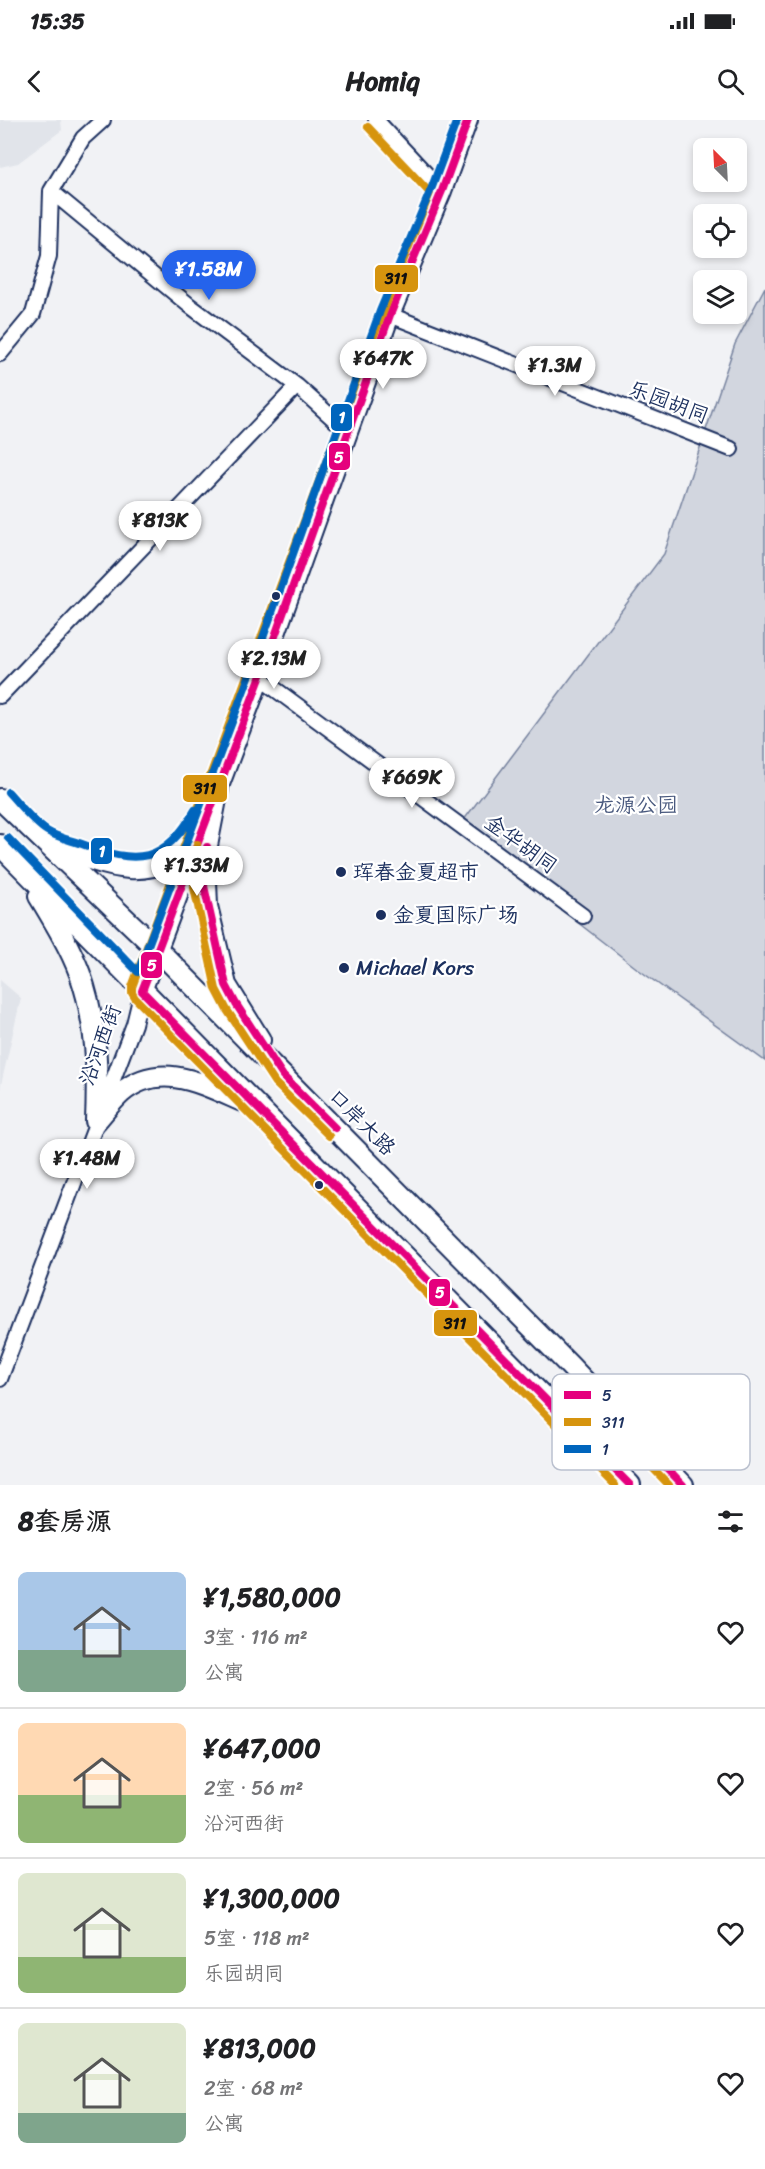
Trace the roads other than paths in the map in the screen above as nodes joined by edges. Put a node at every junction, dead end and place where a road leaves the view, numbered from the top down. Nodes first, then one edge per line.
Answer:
1 (103, 120) edge
2 (376, 120) edge
3 (468, 120) edge
4 (51, 191) junction
5 (442, 191) junction
6 (390, 315) junction
7 (0, 354) edge
8 (297, 386) junction
9 (348, 432) junction
10 (731, 449) dead end
11 (260, 678) junction
12 (0, 696) edge
13 (218, 789) junction
14 (0, 799) edge
15 (42, 841) junction
16 (0, 845) edge
17 (24, 870) junction
18 (583, 916) dead end
19 (158, 950) junction
20 (142, 991) junction
21 (283, 1076) junction
22 (258, 1107) junction
23 (96, 1121) junction
24 (578, 1374) edge
25 (0, 1379) edge
26 (552, 1406) edge
27 (615, 1470) edge
28 (670, 1470) edge
29 (630, 1485) edge
30 (684, 1485) edge

1 - 4 street
2 - 5 street
3 - 5 main road, 沿河西街
4 - 7 street
4 - 8 street
5 - 6 main road, 沿河西街
6 - 9 main road, 沿河西街
6 - 10 street, 乐园胡同
8 - 9 street
8 - 12 street
9 - 11 main road, 沿河西街
11 - 13 main road, 沿河西街
11 - 18 street, 金华胡同
13 - 15 highway
13 - 19 main road, 沿河西街
13 - 21 highway
14 - 15 highway, 口岸大路
15 - 19 highway, 口岸大路
16 - 17 highway
17 - 20 highway
17 - 23 highway
19 - 20 main road, 沿河西街
19 - 21 highway, 口岸大路
20 - 22 highway
20 - 23 street, 沿河西街
21 - 24 highway, 口岸大路
22 - 23 highway
22 - 26 highway
23 - 25 street, 沿河西街
27 - 29 highway
28 - 30 highway, 口岸大路

